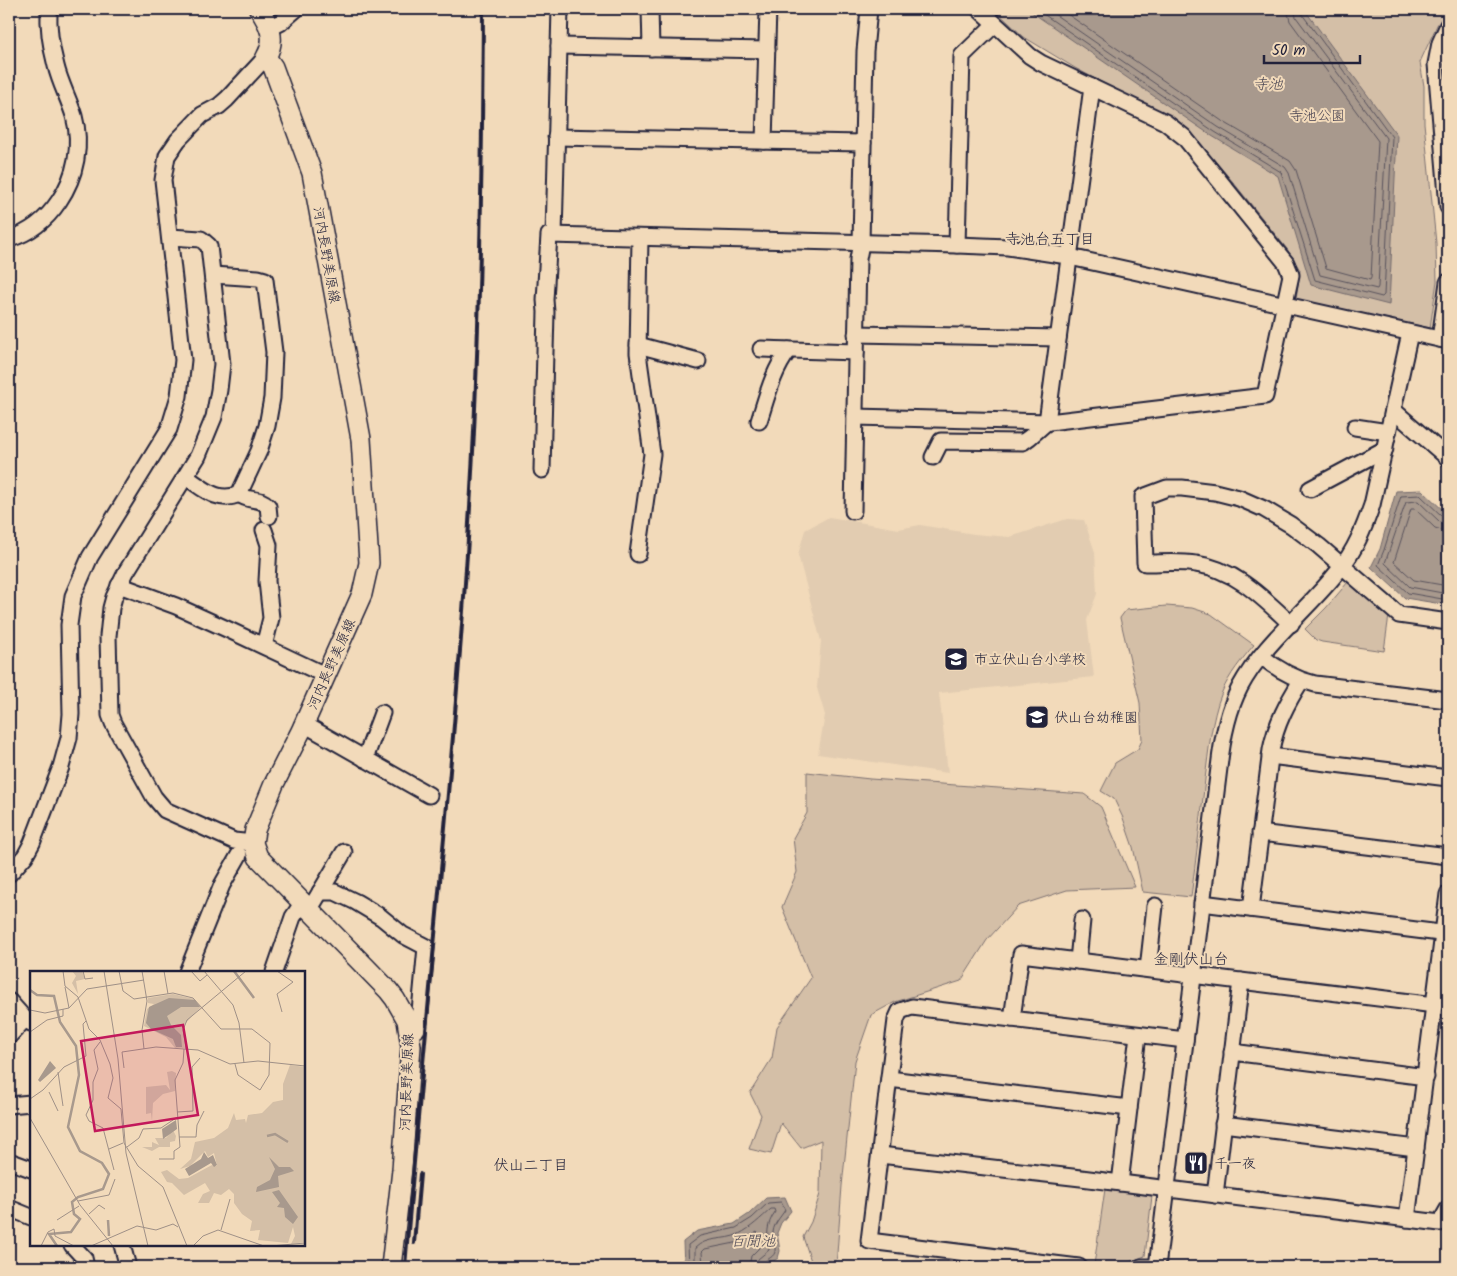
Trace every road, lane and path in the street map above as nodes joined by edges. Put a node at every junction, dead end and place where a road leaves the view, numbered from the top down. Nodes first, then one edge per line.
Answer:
1 (49, 9) edge
2 (259, 9) edge
3 (296, 9) edge
4 (560, 9) edge
5 (650, 9) edge
6 (768, 9) edge
7 (869, 9) edge
8 (979, 9) edge
9 (995, 24) junction
10 (1448, 25) edge
11 (270, 28) junction
12 (559, 46) junction
13 (651, 48) junction
14 (767, 50) junction
15 (266, 56) junction
16 (1092, 87) junction
17 (556, 137) junction
18 (764, 142) junction
19 (863, 143) junction
20 (1448, 207) edge
21 (554, 235) junction
22 (170, 237) junction
23 (640, 238) junction
24 (9, 239) edge
25 (861, 243) junction
26 (957, 245) junction
27 (1069, 257) junction
28 (213, 275) junction
29 (1448, 282) edge
30 (1285, 305) junction
31 (1410, 333) junction
32 (856, 334) junction
33 (1058, 338) junction
34 (1444, 340) edge
35 (638, 344) junction
36 (761, 349) dead end
37 (789, 350) junction
38 (856, 352) junction
39 (698, 361) dead end
40 (1393, 410) junction
41 (855, 417) junction
42 (759, 421) dead end
43 (1047, 422) junction
44 (1355, 427) dead end
45 (1388, 432) junction
46 (1385, 449) junction
47 (933, 457) dead end
48 (1448, 458) edge
49 (542, 470) dead end
50 (186, 477) junction
51 (1310, 489) dead end
52 (239, 494) junction
53 (853, 511) dead end
54 (269, 516) dead end
55 (264, 530) dead end
56 (638, 554) dead end
57 (1342, 567) junction
58 (119, 585) junction
59 (1448, 622) edge
60 (1291, 624) junction
61 (264, 646) junction
62 (1261, 656) junction
63 (325, 675) junction
64 (1301, 681) junction
65 (1448, 700) edge
66 (382, 714) dead end
67 (304, 724) junction
68 (1270, 756) junction
69 (365, 759) junction
70 (1448, 778) edge
71 (429, 795) dead end
72 (1260, 833) junction
73 (246, 849) junction
74 (344, 852) dead end
75 (1448, 856) edge
76 (11, 865) edge
77 (320, 892) junction
78 (1448, 894) edge
79 (1202, 903) junction
80 (307, 905) junction
81 (1156, 906) dead end
82 (1251, 909) junction
83 (1082, 920) dead end
84 (1446, 934) edge
85 (1078, 961) junction
86 (1148, 969) junction
87 (187, 971) edge
88 (274, 971) edge
89 (1193, 975) junction
90 (1241, 981) junction
91 (9, 1001) edge
92 (1435, 1005) junction
93 (1012, 1019) junction
94 (28, 1021) edge
95 (410, 1034) junction
96 (1138, 1035) junction
97 (9, 1036) edge
98 (1185, 1040) junction
99 (1232, 1052) junction
100 (1426, 1077) junction
101 (889, 1079) junction
102 (30, 1103) edge
103 (9, 1105) edge
104 (1129, 1108) junction
105 (1224, 1124) junction
106 (1416, 1148) junction
107 (880, 1155) junction
108 (9, 1160) edge
109 (30, 1169) edge
110 (1120, 1183) junction
111 (1167, 1189) junction
112 (1215, 1195) junction
113 (9, 1208) edge
114 (1448, 1209) edge
115 (30, 1217) edge
116 (1407, 1219) junction
117 (73, 1246) edge
118 (122, 1246) edge
119 (86, 1267) edge
120 (128, 1267) edge
121 (391, 1267) edge
122 (1079, 1267) edge
123 (1141, 1267) edge
124 (1157, 1267) edge

1 - 24 street
2 - 11 main road
3 - 11 street
4 - 12 street
5 - 13 street
6 - 14 street
7 - 19 street
8 - 9 street
9 - 16 street
9 - 26 street
10 - 20 street
11 - 15 main road
12 - 13 street
12 - 17 street
13 - 14 street
14 - 18 street
15 - 22 street
15 - 63 main road, 河内長野美原線
16 - 27 street
16 - 30 street
17 - 18 street
17 - 21 street
18 - 19 street
19 - 25 street
21 - 23 street
21 - 49 street
22 - 28 street
22 - 76 street
23 - 25 street
23 - 35 street
25 - 26 street
25 - 32 street
26 - 27 street
27 - 30 street
27 - 33 street
28 - 50 street
28 - 52 street
29 - 34 street
30 - 31 street
30 - 43 street
31 - 34 street
31 - 40 street
32 - 33 street
32 - 38 street
33 - 43 street
35 - 39 street
35 - 56 street
36 - 37 street
37 - 38 street
37 - 42 street
38 - 41 street
40 - 45 street
40 - 48 street
41 - 43 street
41 - 53 street
43 - 47 street
44 - 45 street
45 - 46 street
46 - 51 street
46 - 57 street
50 - 52 street
50 - 58 street
52 - 54 street
55 - 61 street
57 - 59 street
57 - 60 street
57 - 60 street
58 - 61 street
58 - 73 street
60 - 62 street
61 - 63 street
62 - 64 street
62 - 79 street
63 - 67 main road, 河内長野美原線
64 - 65 street
64 - 68 street
66 - 69 street
67 - 69 street
67 - 73 main road, 河内長野美原線
68 - 70 street
68 - 72 street
69 - 71 street
72 - 75 street
72 - 82 street
73 - 80 main road, 河内長野美原線
73 - 87 street
74 - 77 street
77 - 80 street
77 - 95 street
78 - 84 street
79 - 82 street
79 - 89 street
80 - 88 street
80 - 95 main road, 河内長野美原線
81 - 86 street
82 - 84 street
83 - 85 street
84 - 92 street
85 - 86 street
85 - 93 street
86 - 89 street
89 - 90 street
89 - 98 street
90 - 92 street
90 - 99 street
91 - 94 street
92 - 100 street
93 - 96 street
93 - 101 street
94 - 97 street
95 - 121 main road, 河内長野美原線
96 - 98 street
96 - 104 street
98 - 111 street
99 - 100 street
99 - 105 street
100 - 106 street
101 - 104 street
101 - 107 street
102 - 103 street
104 - 110 street
105 - 106 street
105 - 112 street
106 - 116 street
107 - 110 street
107 - 122 street
108 - 109 street
110 - 111 street
111 - 112 street
111 - 124 street
112 - 116 street
113 - 115 street
114 - 116 street
117 - 119 street
118 - 120 street
123 - 124 street

